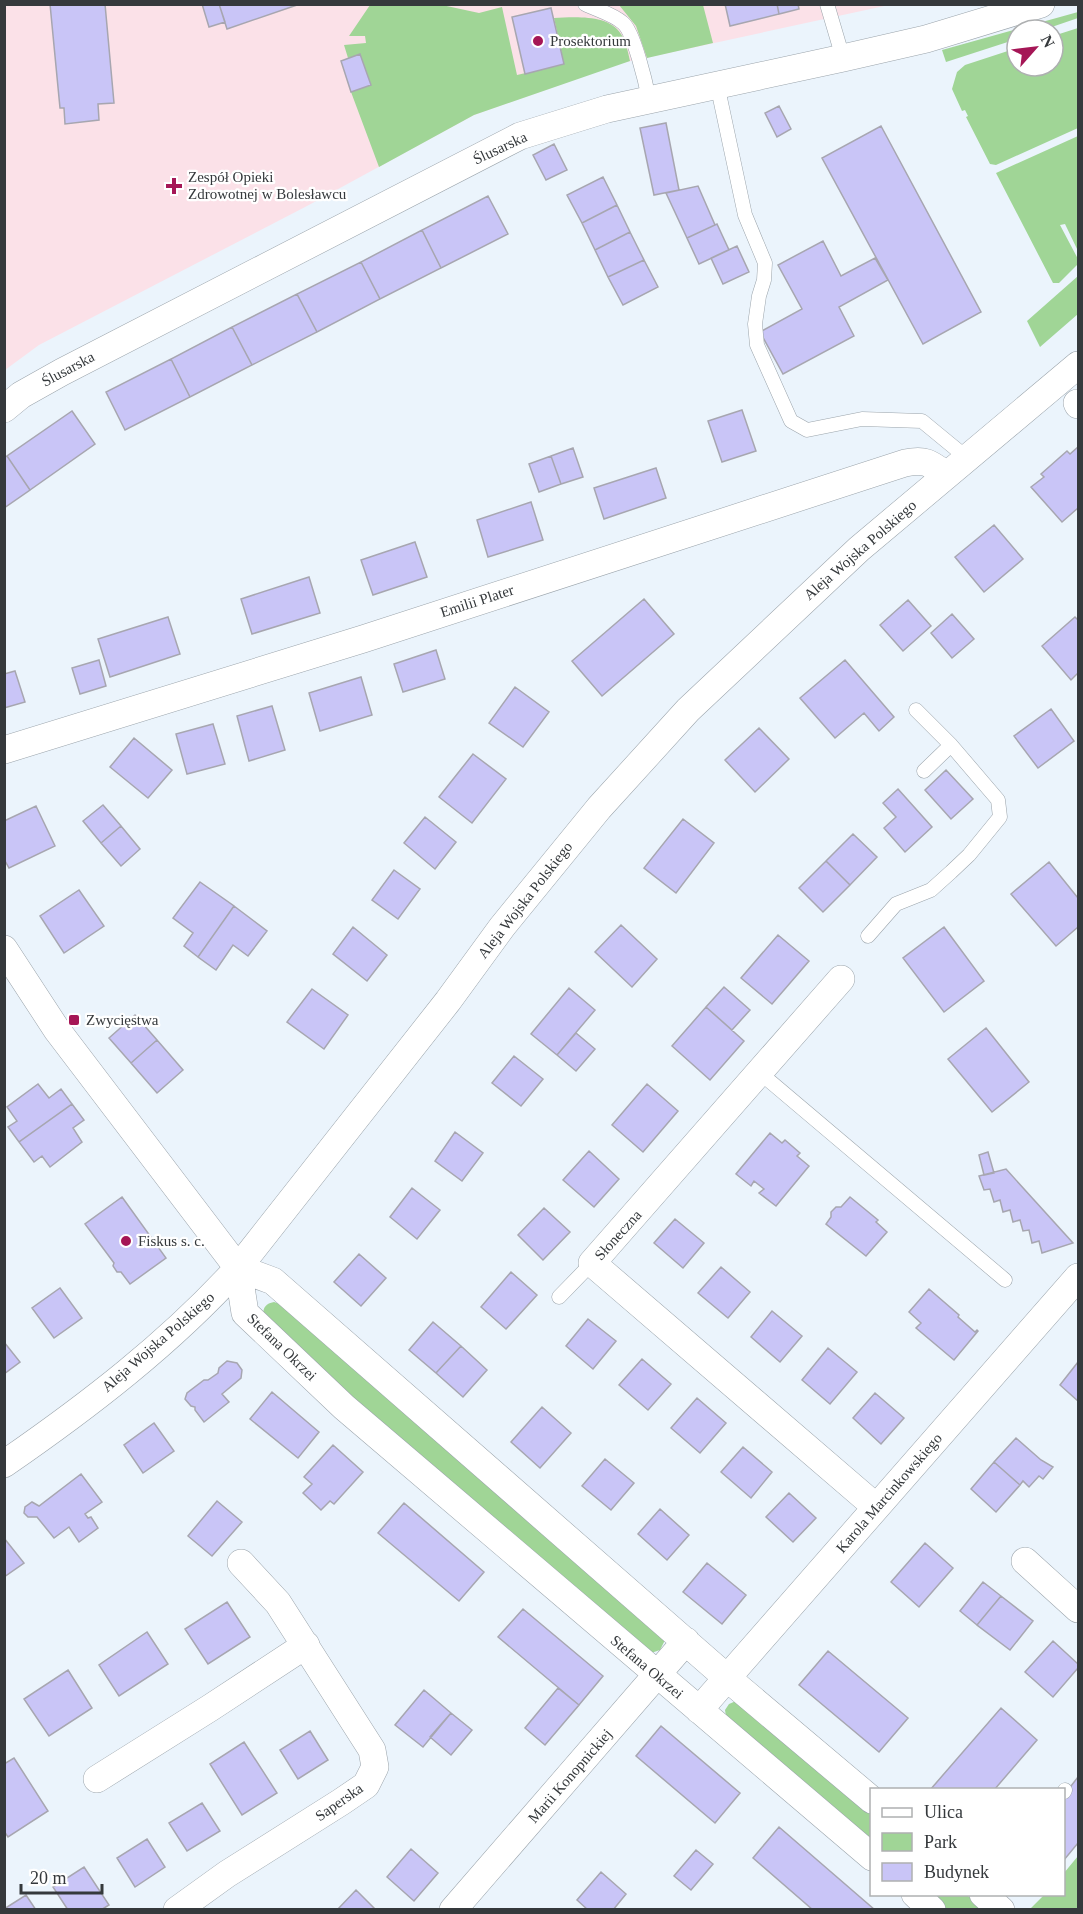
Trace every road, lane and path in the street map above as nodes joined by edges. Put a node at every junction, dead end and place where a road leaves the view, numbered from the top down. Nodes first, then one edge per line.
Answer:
1 (585, 4) edge
2 (827, 4) edge
3 (1041, 4) edge
4 (843, 58) junction
5 (717, 84) junction
6 (649, 99) junction
7 (1078, 365) edge
8 (4, 409) edge
9 (967, 458) junction
10 (946, 475) junction
11 (916, 710) dead end
12 (951, 745) junction
13 (4, 750) edge
14 (924, 771) dead end
15 (868, 936) dead end
16 (4, 949) edge
17 (841, 979) dead end
18 (759, 1072) junction
19 (592, 1263) junction
20 (238, 1268) junction
21 (1078, 1276) edge
22 (1005, 1280) dead end
23 (559, 1297) dead end
24 (4, 1464) edge
25 (876, 1507) junction
26 (1025, 1562) dead end
27 (241, 1563) dead end
28 (1078, 1609) edge
29 (686, 1641) junction
30 (306, 1645) junction
31 (657, 1676) junction
32 (726, 1677) junction
33 (699, 1710) junction
34 (97, 1779) dead end
35 (870, 1798) edge
36 (870, 1855) edge
37 (917, 1896) edge
38 (985, 1896) edge
39 (177, 1910) edge
40 (453, 1910) edge
41 (932, 1910) edge
42 (1001, 1910) edge

1 - 6 lane
2 - 4 lane
3 - 4 street, Ślusarska
4 - 5 street, Ślusarska
5 - 6 street, Ślusarska
5 - 9 lane
6 - 8 street, Ślusarska
7 - 9 street, Aleja Wojska Polskiego
9 - 10 street, Aleja Wojska Polskiego
10 - 13 street, Emilii Plater
10 - 20 street, Aleja Wojska Polskiego
11 - 12 lane
12 - 14 lane
12 - 15 lane
16 - 20 street
17 - 18 street, Słoneczna
18 - 19 street, Słoneczna
18 - 22 lane
19 - 23 lane
19 - 25 street, Słoneczna
20 - 24 street, Aleja Wojska Polskiego
20 - 29 street
20 - 31 street, Stefana Okrzei
21 - 25 street, Karola Marcinkowskiego
25 - 32 street, Karola Marcinkowskiego
26 - 28 street
27 - 30 street, Saperska
29 - 31 street, Marii Konopnickiej
29 - 32 street
30 - 34 street
30 - 39 street, Saperska
31 - 33 street, Stefana Okrzei
31 - 40 street, Marii Konopnickiej
32 - 33 street, Karola Marcinkowskiego
32 - 35 street
33 - 36 street, Stefana Okrzei
37 - 41 street
38 - 42 street

